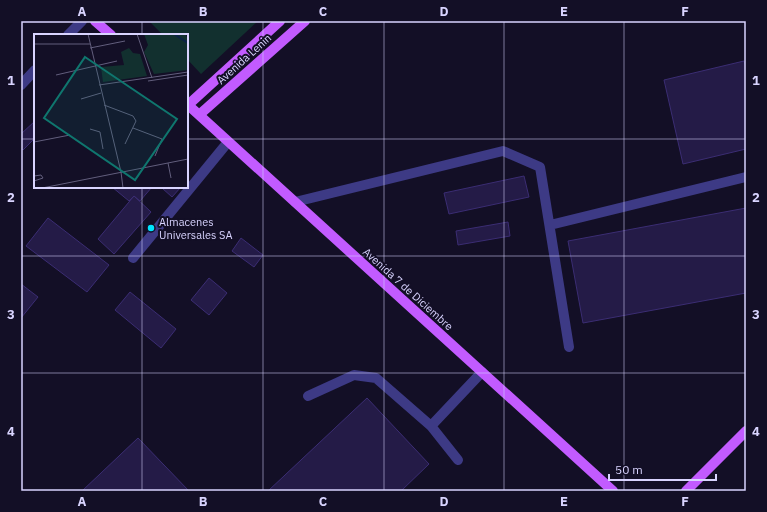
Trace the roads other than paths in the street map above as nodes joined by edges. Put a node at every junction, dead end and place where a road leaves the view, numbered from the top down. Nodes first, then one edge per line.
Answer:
1 (82, 21) edge
2 (96, 21) edge
3 (280, 21) edge
4 (305, 21) edge
5 (69, 34) edge
6 (110, 34) edge
7 (34, 71) edge
8 (21, 85) edge
9 (188, 104) edge
10 (188, 106) edge
11 (199, 115) junction
12 (228, 142) junction
13 (746, 177) edge
14 (295, 202) junction
15 (550, 225) junction
16 (133, 258) dead end
17 (569, 347) dead end
18 (482, 372) junction
19 (308, 396) dead end
20 (431, 426) junction
21 (746, 431) edge
22 (458, 460) dead end
23 (613, 491) edge
24 (686, 491) edge

1 - 5 lane
2 - 6 main road
3 - 9 main road, Avenida Lenin
4 - 11 main road, Avenida Lenin
7 - 8 lane
10 - 11 main road, Avenida 7 de Diciembre
11 - 12 main road, Avenida 7 de Diciembre
12 - 14 main road, Avenida 7 de Diciembre
12 - 16 lane
13 - 15 lane
14 - 15 lane
14 - 18 main road, Avenida 7 de Diciembre
15 - 17 lane
18 - 20 lane
18 - 23 main road, Avenida 7 de Diciembre
19 - 20 lane
20 - 22 lane
21 - 24 main road

